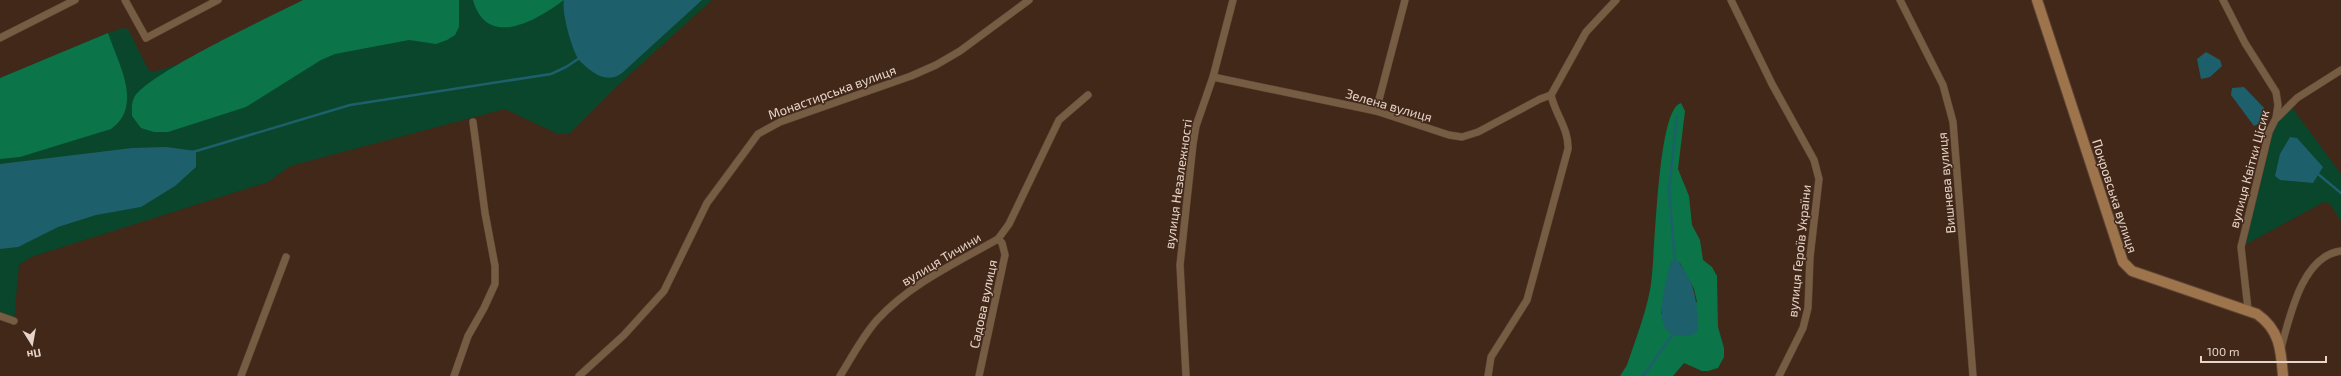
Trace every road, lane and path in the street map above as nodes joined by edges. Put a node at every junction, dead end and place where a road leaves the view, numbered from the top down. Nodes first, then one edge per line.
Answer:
1 (75, 0) edge
2 (125, 0) edge
3 (218, 0) edge
4 (1029, 0) edge
5 (1232, 0) edge
6 (1405, 0) edge
7 (1616, 0) edge
8 (1731, 0) edge
9 (1900, 0) edge
10 (2037, 0) edge
11 (2223, 0) edge
12 (0, 38) edge
13 (2341, 70) edge
14 (1213, 77) junction
15 (1088, 95) dead end
16 (1551, 95) junction
17 (1376, 111) junction
18 (2276, 118) junction
19 (473, 122) dead end
20 (998, 239) junction
21 (2341, 251) edge
22 (286, 257) dead end
23 (2248, 309) junction
24 (0, 316) edge
25 (14, 321) dead end
26 (2281, 348) junction
27 (241, 376) edge
28 (454, 376) edge
29 (579, 376) edge
30 (840, 376) edge
31 (979, 376) edge
32 (1186, 376) edge
33 (1488, 376) edge
34 (1779, 376) edge
35 (1973, 376) edge
36 (2283, 376) edge

1 - 12 street
2 - 3 street
4 - 29 street, Монастирська вулиця
5 - 14 street
6 - 17 street
7 - 16 street
8 - 34 street, вулиця Героїв України
9 - 35 street, Вишнева вулиця
10 - 23 street, Покровська вулиця
11 - 18 street, вулиця Квітки Цісик
13 - 18 street
14 - 17 street, Зелена вулиця
14 - 32 street
15 - 20 street
16 - 17 street, Зелена вулиця
16 - 33 street
18 - 23 street, вулиця Квітки Цісик
19 - 28 street
20 - 30 street, вулиця Тичини
20 - 31 street, Садова вулиця
21 - 26 street
22 - 27 street
23 - 26 street, Покровська вулиця
24 - 25 street
26 - 36 street, Покровська вулиця

